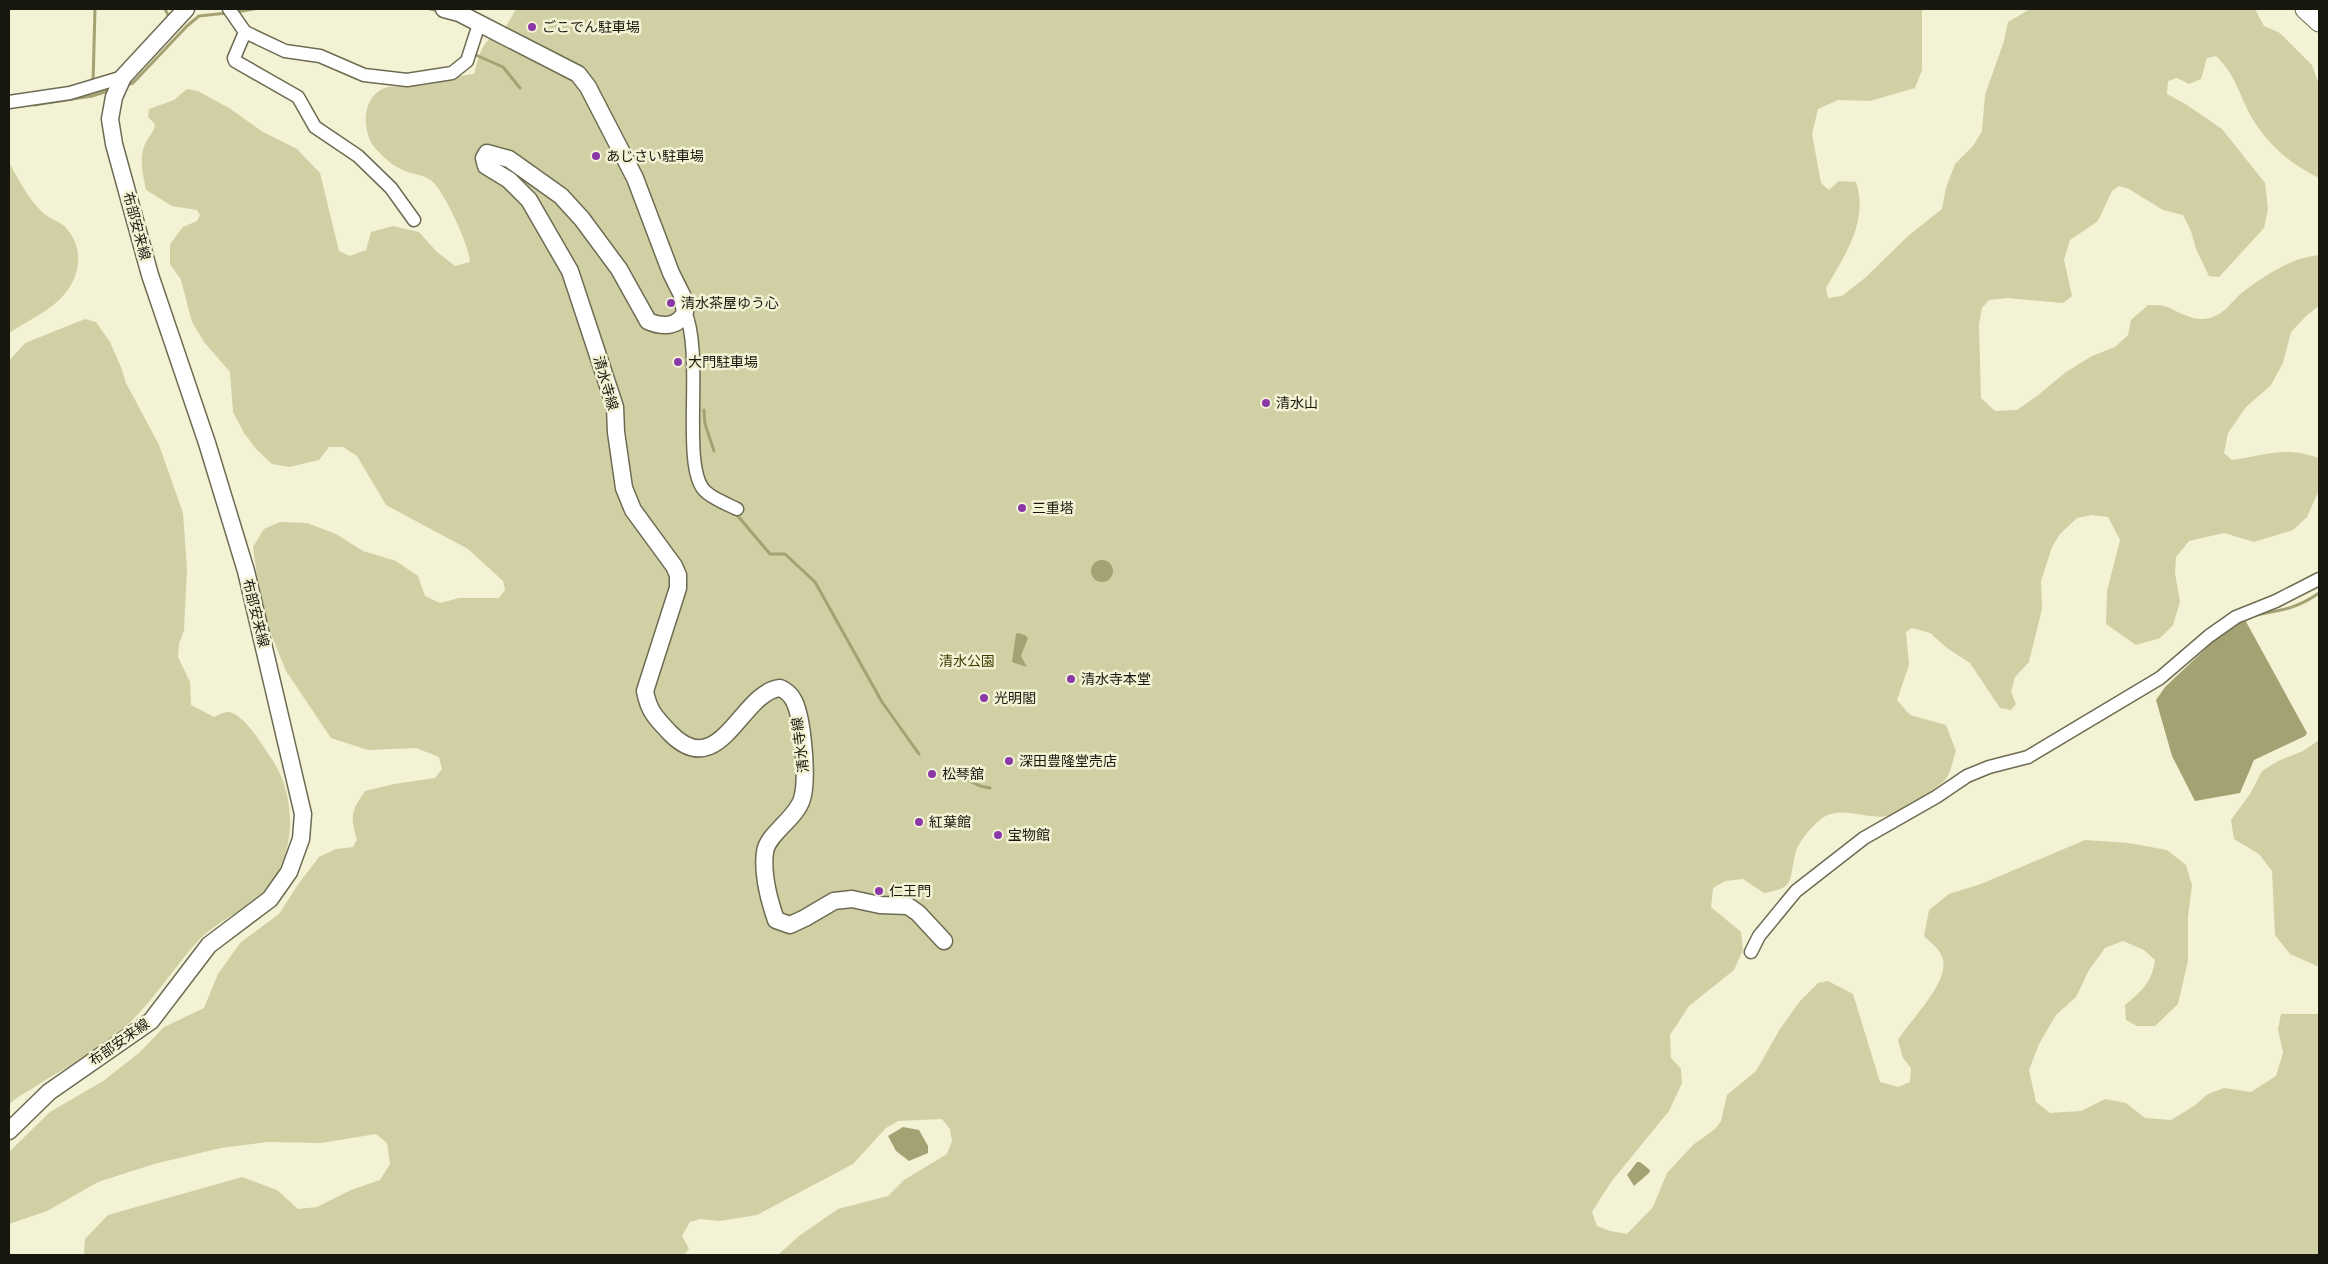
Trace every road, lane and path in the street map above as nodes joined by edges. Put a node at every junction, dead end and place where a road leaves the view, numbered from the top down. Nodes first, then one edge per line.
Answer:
1 (186, 9) edge
2 (229, 9) edge
3 (444, 9) edge
4 (2305, 9) edge
5 (2319, 22) edge
6 (480, 24) junction
7 (245, 32) junction
8 (123, 77) junction
9 (9, 102) edge
10 (414, 220) dead end
11 (685, 312) junction
12 (737, 509) dead end
13 (2319, 579) edge
14 (944, 941) dead end
15 (1751, 952) dead end
16 (9, 1131) edge

1 - 8 main road, 布部安来線
2 - 7 street
3 - 6 main road
4 - 5 highway
6 - 7 street
6 - 11 main road
7 - 10 street
8 - 9 street
8 - 16 main road, 布部安来線
11 - 12 street
11 - 14 main road, 清水寺線
13 - 15 street

